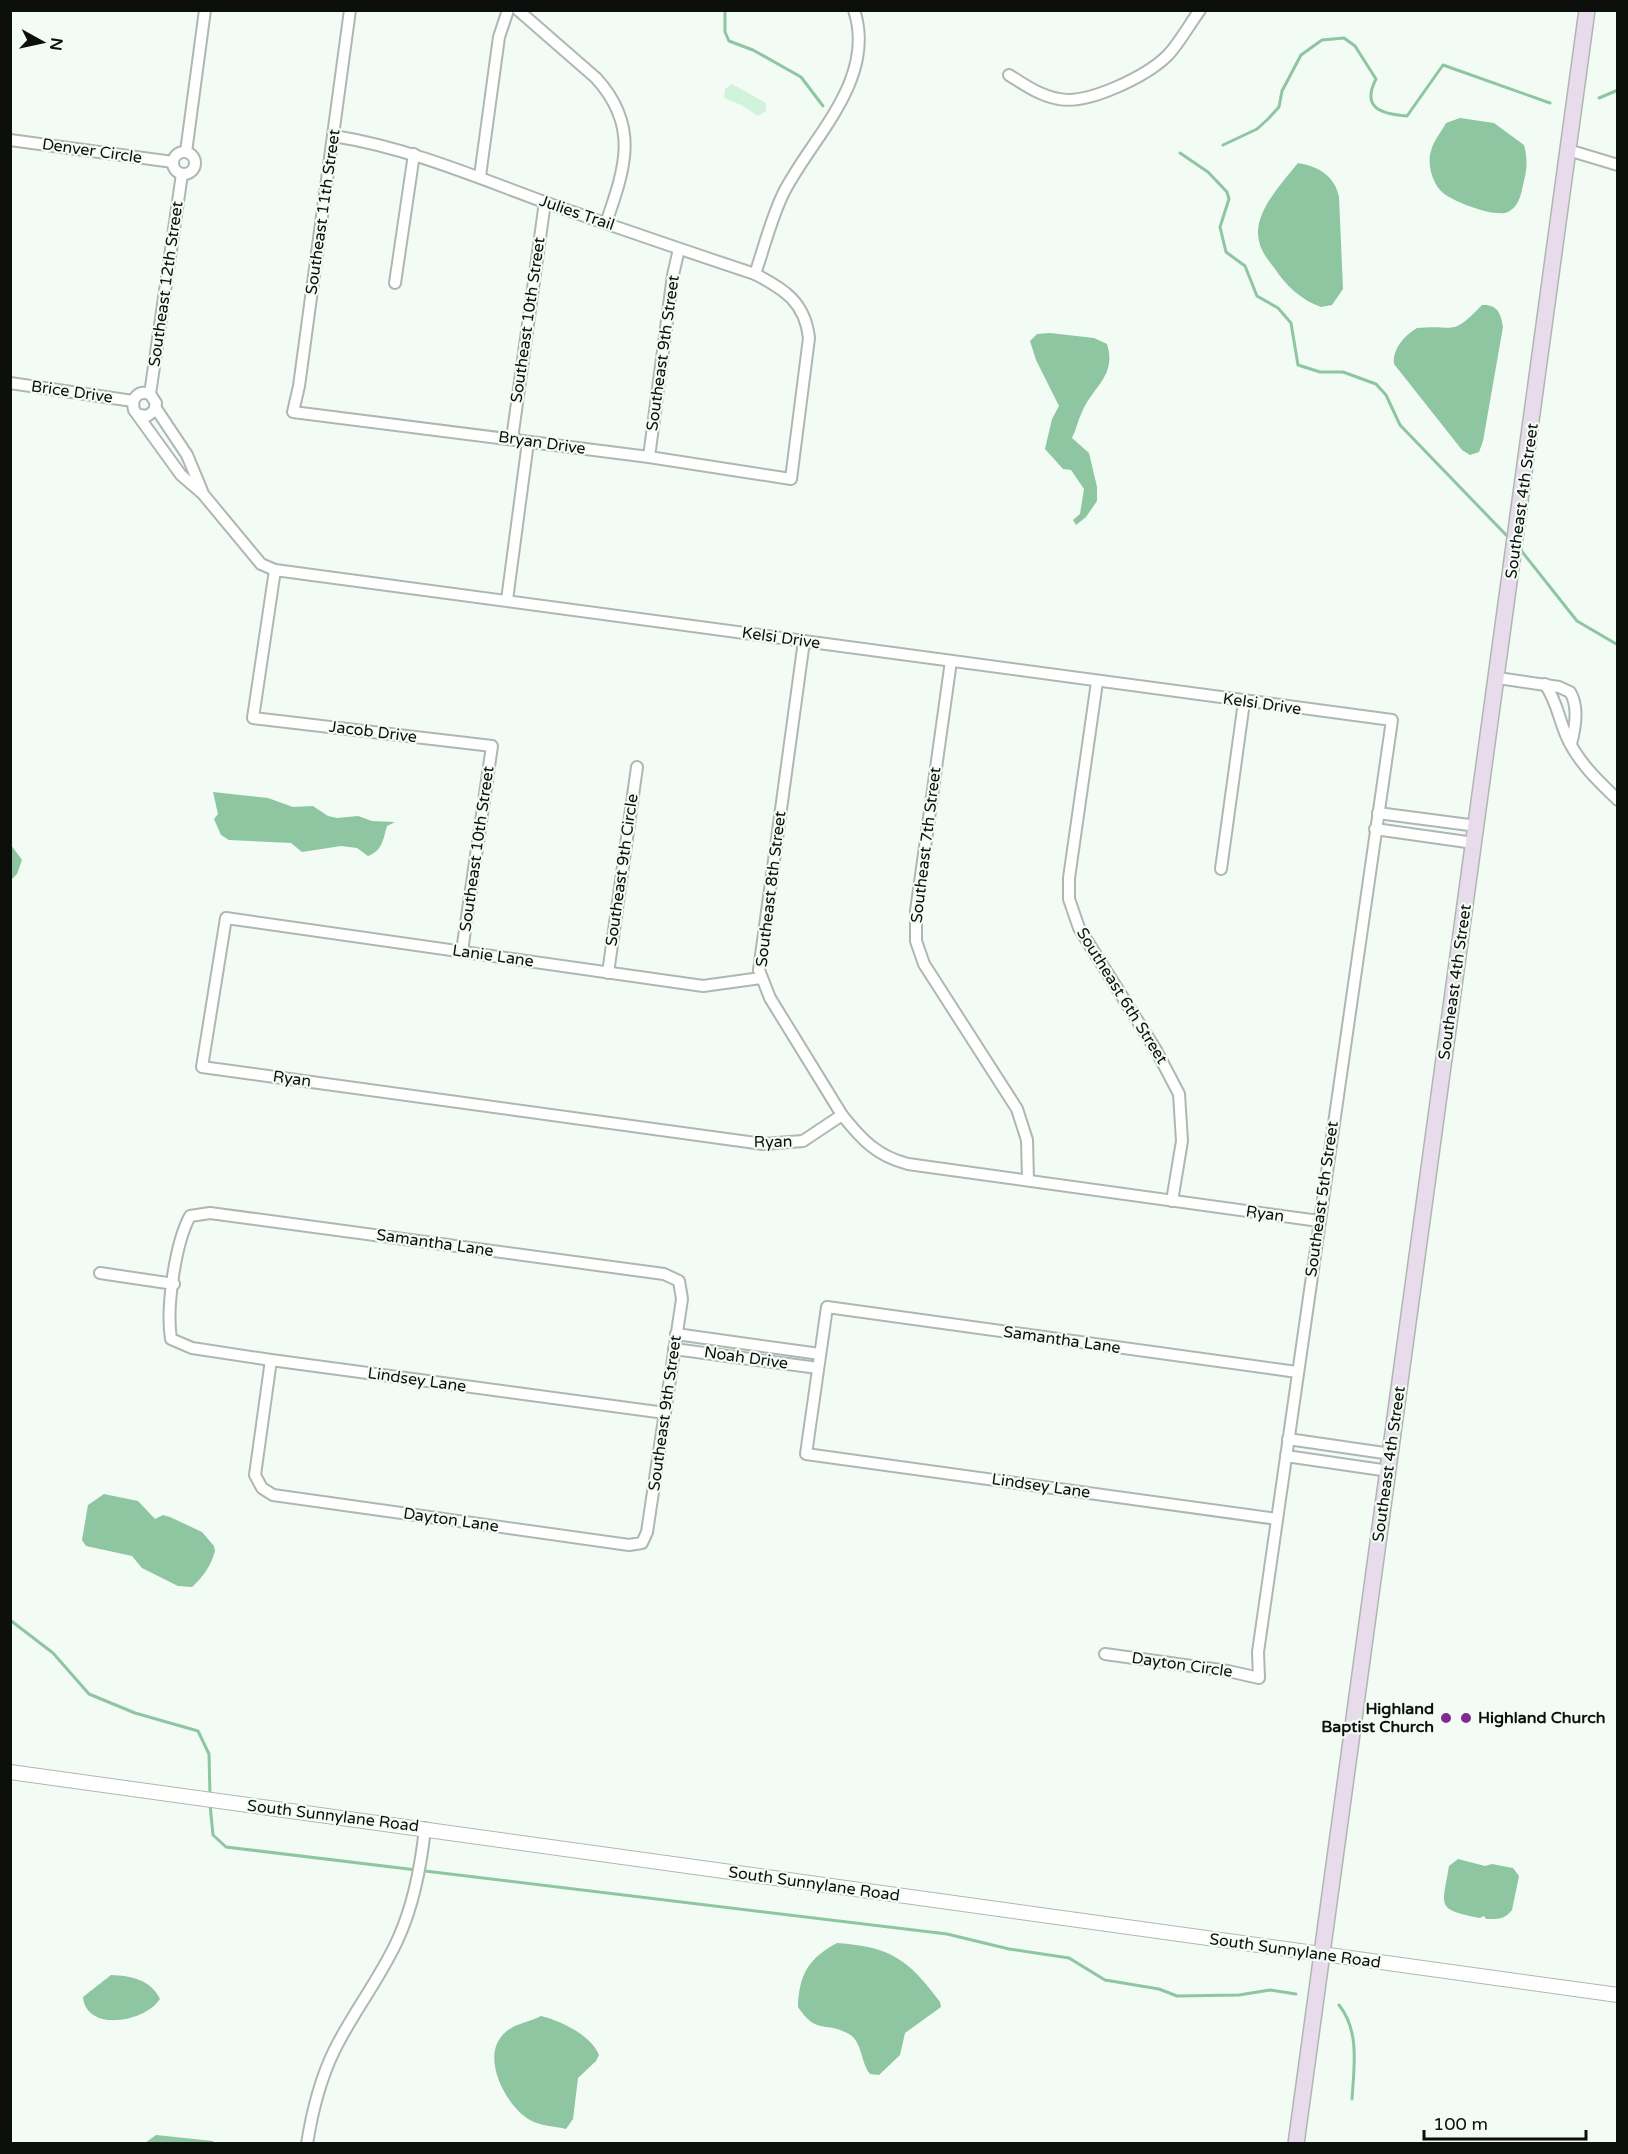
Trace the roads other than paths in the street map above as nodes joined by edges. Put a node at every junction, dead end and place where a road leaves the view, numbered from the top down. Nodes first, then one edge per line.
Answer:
1 (205, 10) edge
2 (350, 10) edge
3 (508, 10) edge
4 (518, 10) edge
5 (854, 10) edge
6 (1200, 10) edge
7 (1587, 10) edge
8 (1009, 75) dead end
9 (334, 136) junction
10 (10, 140) edge
11 (1568, 150) junction
12 (186, 152) junction
13 (414, 154) junction
14 (173, 162) junction
15 (1617, 165) edge
16 (182, 174) junction
17 (480, 176) junction
18 (545, 202) junction
19 (606, 223) junction
20 (680, 249) junction
21 (755, 274) junction
22 (395, 284) dead end
23 (10, 383) edge
24 (150, 394) junction
25 (133, 401) junction
26 (155, 408) junction
27 (292, 412) joint
28 (140, 415) junction
29 (512, 439) junction
30 (528, 442) junction
31 (649, 457) junction
32 (791, 479) joint
33 (203, 494) junction
34 (275, 570) junction
35 (507, 600) junction
36 (804, 641) junction
37 (951, 661) junction
38 (1498, 678) junction
39 (1097, 682) junction
40 (1545, 684) junction
41 (1244, 702) junction
42 (1392, 720) joint
43 (1570, 744) junction
44 (492, 746) joint
45 (637, 767) dead end
46 (1617, 800) edge
47 (1378, 813) junction
48 (1477, 826) junction
49 (1376, 830) junction
50 (1474, 843) junction
51 (1221, 869) dead end
52 (462, 951) junction
53 (608, 973) junction
54 (761, 978) junction
55 (202, 1068) joint
56 (842, 1115) junction
57 (1028, 1180) junction
58 (1173, 1201) junction
59 (1319, 1221) junction
60 (100, 1273) dead end
61 (679, 1281) joint
62 (174, 1284) junction
63 (676, 1334) junction
64 (674, 1349) junction
65 (820, 1354) junction
66 (271, 1360) junction
67 (818, 1368) junction
68 (1298, 1372) junction
69 (665, 1413) junction
70 (1288, 1439) junction
71 (1391, 1454) junction
72 (1286, 1456) junction
73 (1389, 1472) junction
74 (1277, 1519) junction
75 (642, 1543) joint
76 (1105, 1654) dead end
77 (1259, 1678) joint
78 (10, 1772) edge
79 (425, 1828) junction
80 (1321, 1953) junction
81 (1617, 1995) edge
82 (307, 2144) edge
83 (1296, 2144) edge

1 - 12 street
2 - 9 street, Southeast 11th Street
3 - 17 street
4 - 19 street
5 - 21 street
6 - 8 street
7 - 11 main road, Southeast 4th Street
9 - 13 street, Julies Trail
9 - 27 street, Southeast 11th Street
10 - 14 street, Denver Circle
11 - 15 street
11 - 38 main road, Southeast 4th Street
12 - 14 street
12 - 16 street
13 - 17 street, Julies Trail
13 - 22 street
14 - 16 street
16 - 24 street, Southeast 12th Street
17 - 18 street, Julies Trail
18 - 19 street, Julies Trail
18 - 29 street, Southeast 10th Street
19 - 20 street, Julies Trail
20 - 21 street, Julies Trail
20 - 31 street, Southeast 9th Street
21 - 32 street, Julies Trail
23 - 25 street, Brice Drive
24 - 25 street
24 - 26 street
25 - 28 street
26 - 28 street
26 - 33 street, Kelsi Drive
27 - 29 street, Bryan Drive
28 - 33 street, Kelsi Drive
29 - 30 street, Bryan Drive
30 - 31 street, Bryan Drive
30 - 35 street
31 - 32 street, Bryan Drive
33 - 34 street, Kelsi Drive
34 - 35 street, Kelsi Drive
34 - 44 street, Jacob Drive
35 - 36 street, Kelsi Drive
36 - 37 street, Kelsi Drive
36 - 54 street, Southeast 8th Street
37 - 39 street, Kelsi Drive
37 - 57 street, Southeast 7th Street
38 - 40 street
38 - 48 main road, Southeast 4th Street
39 - 41 street, Kelsi Drive
39 - 58 street, Southeast 6th Street
40 - 43 street
40 - 43 street
41 - 42 street, Kelsi Drive
41 - 51 street
42 - 47 street, Southeast 5th Street
43 - 46 street
44 - 52 street, Southeast 10th Street
45 - 53 street, Southeast 9th Circle
47 - 48 street
47 - 49 street, Southeast 5th Street
48 - 50 main road, Southeast 4th Street
49 - 50 street
49 - 59 street, Southeast 5th Street
50 - 71 main road, Southeast 4th Street
52 - 53 street, Lanie Lane
52 - 55 street, Lanie Lane
53 - 54 street, Lanie Lane
54 - 56 street, Southeast 8th Street
55 - 56 street, Ryan
56 - 57 street, Ryan
57 - 58 street, Ryan
58 - 59 street, Ryan
59 - 68 street, Southeast 5th Street
60 - 62 street
61 - 62 street, Samantha Lane
61 - 63 street, Southeast 9th Street
62 - 66 street, Lindsey Lane
63 - 64 street, Southeast 9th Street
63 - 65 street, Noah Drive
64 - 67 street, Noah Drive
64 - 69 street, Southeast 9th Street
65 - 67 street
65 - 68 street, Samantha Lane
66 - 69 street, Lindsey Lane
66 - 75 street, Dayton Lane
67 - 74 street, Lindsey Lane
68 - 70 street, Southeast 5th Street
69 - 75 street, Southeast 9th Street
70 - 71 street
70 - 72 street, Southeast 5th Street
71 - 73 main road, Southeast 4th Street
72 - 73 street
72 - 74 street, Southeast 5th Street
73 - 80 main road, Southeast 4th Street
74 - 77 street, Southeast 5th Street
76 - 77 street, Dayton Circle
78 - 79 street, South Sunnylane Road
79 - 80 street, South Sunnylane Road
79 - 82 street
80 - 81 street, South Sunnylane Road
80 - 83 main road, Southeast 4th Street

